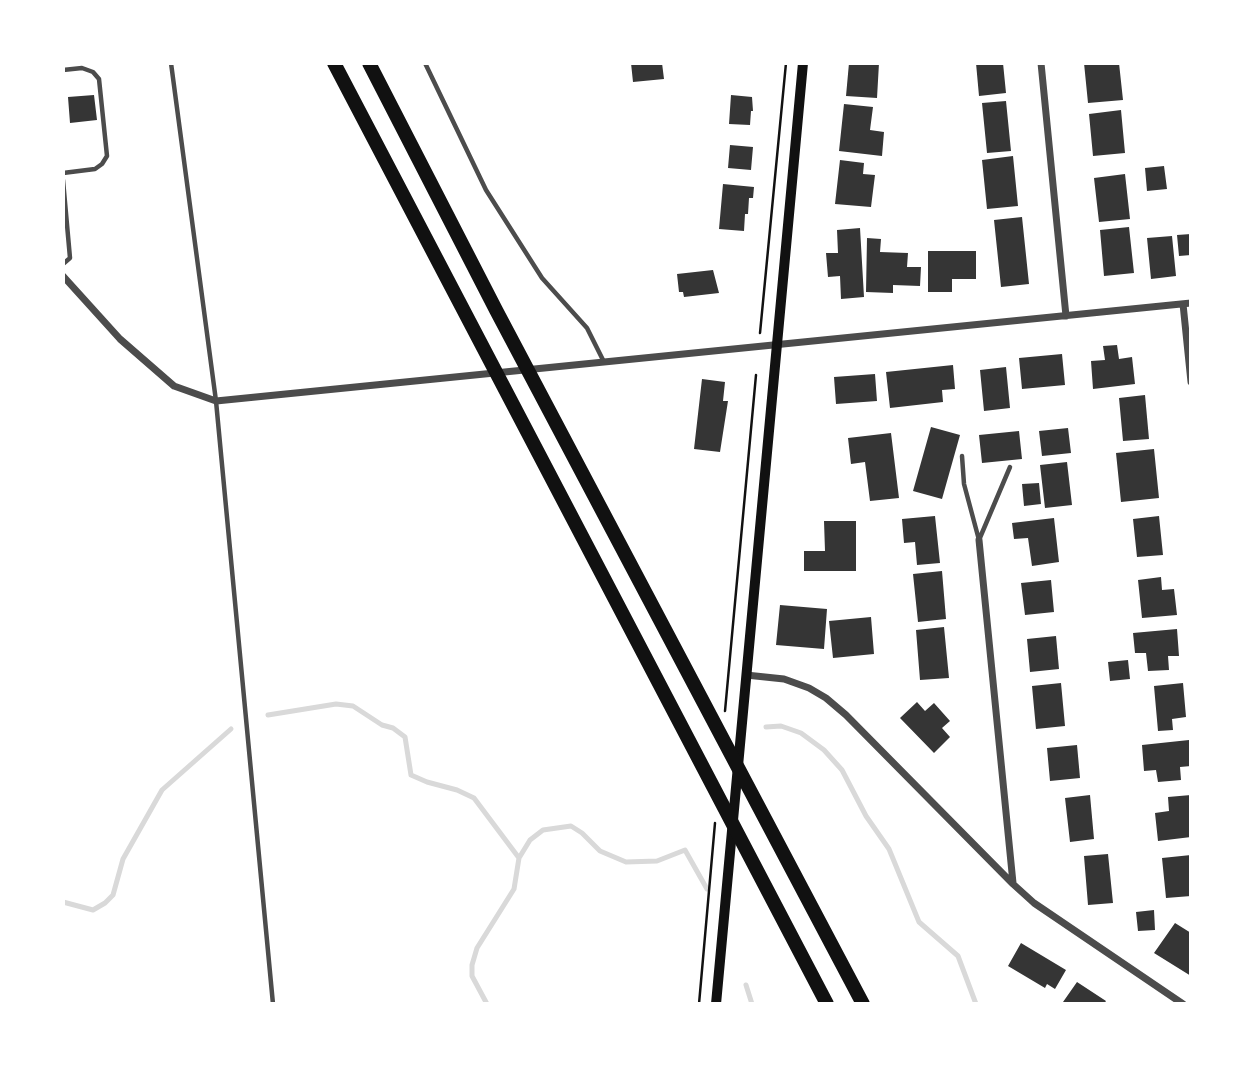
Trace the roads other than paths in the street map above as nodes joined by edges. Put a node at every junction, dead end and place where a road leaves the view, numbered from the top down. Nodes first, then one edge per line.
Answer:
1 (171, 63) edge
2 (334, 63) edge
3 (369, 63) edge
4 (425, 63) edge
5 (803, 63) edge
6 (1041, 63) edge
7 (63, 70) edge
8 (63, 173) edge
9 (63, 180) edge
10 (63, 264) edge
11 (63, 276) edge
12 (1187, 303) edge
13 (1066, 316) junction
14 (779, 344) junction
15 (604, 363) junction
16 (1191, 382) edge
17 (216, 401) junction
18 (961, 456) dead end
19 (1010, 467) dead end
20 (979, 540) junction
21 (746, 675) junction
22 (1013, 884) junction
23 (273, 1004) edge
24 (716, 1004) edge
25 (827, 1004) edge
26 (863, 1004) edge
27 (1183, 1004) edge

1 - 17 lane
2 - 25 highway
3 - 26 highway
4 - 15 lane
5 - 14 main road
6 - 13 street
7 - 8 lane
9 - 10 lane
11 - 17 street
12 - 13 street
12 - 16 street
13 - 14 street
14 - 15 street
14 - 21 main road
15 - 17 street
17 - 23 lane
18 - 20 lane
19 - 20 lane
20 - 22 street
21 - 22 street
21 - 24 main road
22 - 27 street

